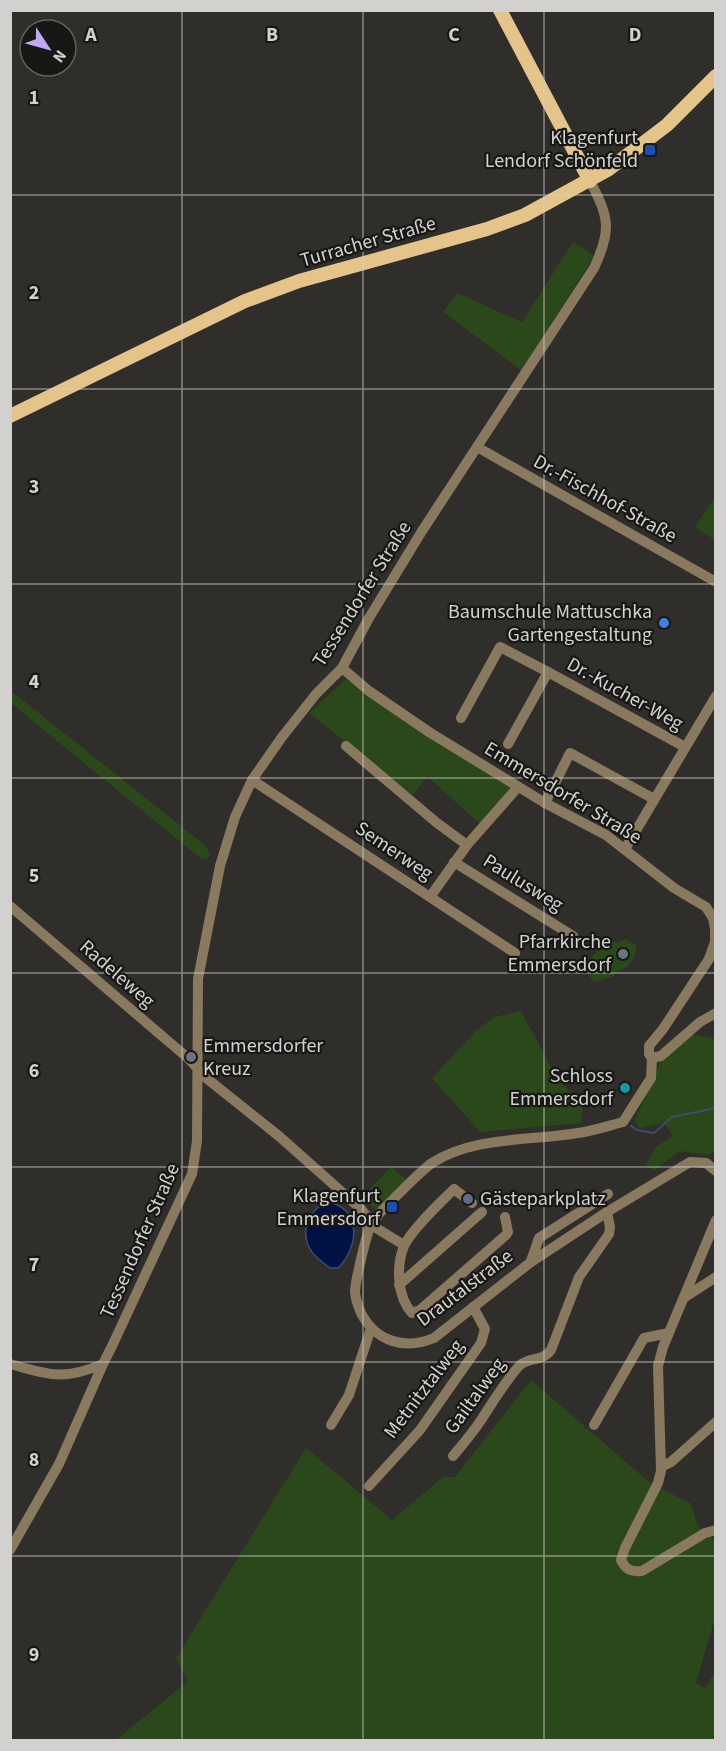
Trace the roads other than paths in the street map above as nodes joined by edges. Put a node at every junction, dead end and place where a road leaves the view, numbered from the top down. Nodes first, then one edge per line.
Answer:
1 (500, 10) edge
2 (716, 76) edge
3 (590, 181) junction
4 (10, 416) edge
5 (477, 447) junction
6 (716, 582) edge
7 (342, 668) junction
8 (548, 672) junction
9 (716, 696) edge
10 (461, 718) dead end
11 (508, 744) dead end
12 (346, 746) dead end
13 (685, 747) junction
14 (252, 780) junction
15 (518, 787) junction
16 (654, 799) junction
17 (545, 803) junction
18 (467, 845) junction
19 (625, 849) junction
20 (454, 862) junction
21 (430, 897) junction
22 (10, 906) edge
23 (714, 918) edge
24 (573, 936) dead end
25 (715, 942) edge
26 (515, 953) dead end
27 (716, 1013) edge
28 (652, 1058) junction
29 (198, 1071) junction
30 (715, 1170) edge
31 (608, 1194) dead end
32 (472, 1203) dead end
33 (482, 1212) dead end
34 (607, 1212) junction
35 (505, 1216) dead end
36 (716, 1220) edge
37 (371, 1223) junction
38 (404, 1245) junction
39 (531, 1262) junction
40 (716, 1277) edge
41 (399, 1285) junction
42 (684, 1297) junction
43 (473, 1307) junction
44 (371, 1328) junction
45 (669, 1333) junction
46 (10, 1364) edge
47 (103, 1364) junction
48 (716, 1422) edge
49 (331, 1425) dead end
50 (594, 1425) dead end
51 (453, 1456) dead end
52 (661, 1467) junction
53 (369, 1486) dead end
54 (716, 1530) edge
55 (10, 1550) edge

1 - 3 main road
2 - 3 main road, Turracher Straße
3 - 4 main road, Turracher Straße
3 - 5 street, Tessendorfer Straße
5 - 6 street, Dr.-Fischhof-Straße
5 - 7 street, Tessendorfer Straße
7 - 14 street, Tessendorfer Straße
7 - 15 street, Emmersdorfer Straße
8 - 10 street, Dr.-Kucher-Weg
8 - 11 street, Dr.-Kucher-Weg
8 - 13 street, Dr.-Kucher-Weg
9 - 13 street
12 - 18 street
13 - 16 street
14 - 21 street, Semerweg
14 - 29 street, Tessendorfer Straße
15 - 17 street, Emmersdorfer Straße
15 - 18 street
16 - 17 street
16 - 19 street
17 - 19 street, Emmersdorfer Straße
18 - 20 street
19 - 23 street, Emmersdorfer Straße
20 - 21 street
20 - 24 street, Paulusweg
21 - 26 street, Semerweg
22 - 29 street, Radeleweg
23 - 25 street, Emmersdorfer Straße
25 - 28 street, Emmersdorfer Straße
27 - 28 street
28 - 37 street, Emmersdorfer Straße
29 - 37 street
29 - 47 street, Tessendorfer Straße
30 - 34 street, Drautalstraße
31 - 39 street, Drautalstraße
32 - 38 street
33 - 41 street
34 - 39 street, Drautalstraße
34 - 51 street, Gailtalweg
35 - 41 street
36 - 42 street
37 - 38 street
37 - 44 street
38 - 41 street
39 - 43 street, Drautalstraße
40 - 42 street
42 - 45 street
43 - 44 street, Drautalstraße
43 - 53 street, Metnitztalweg
44 - 49 street
45 - 50 street
45 - 52 street
46 - 47 street
47 - 55 street, Tessendorfer Straße
48 - 52 street
52 - 54 street

